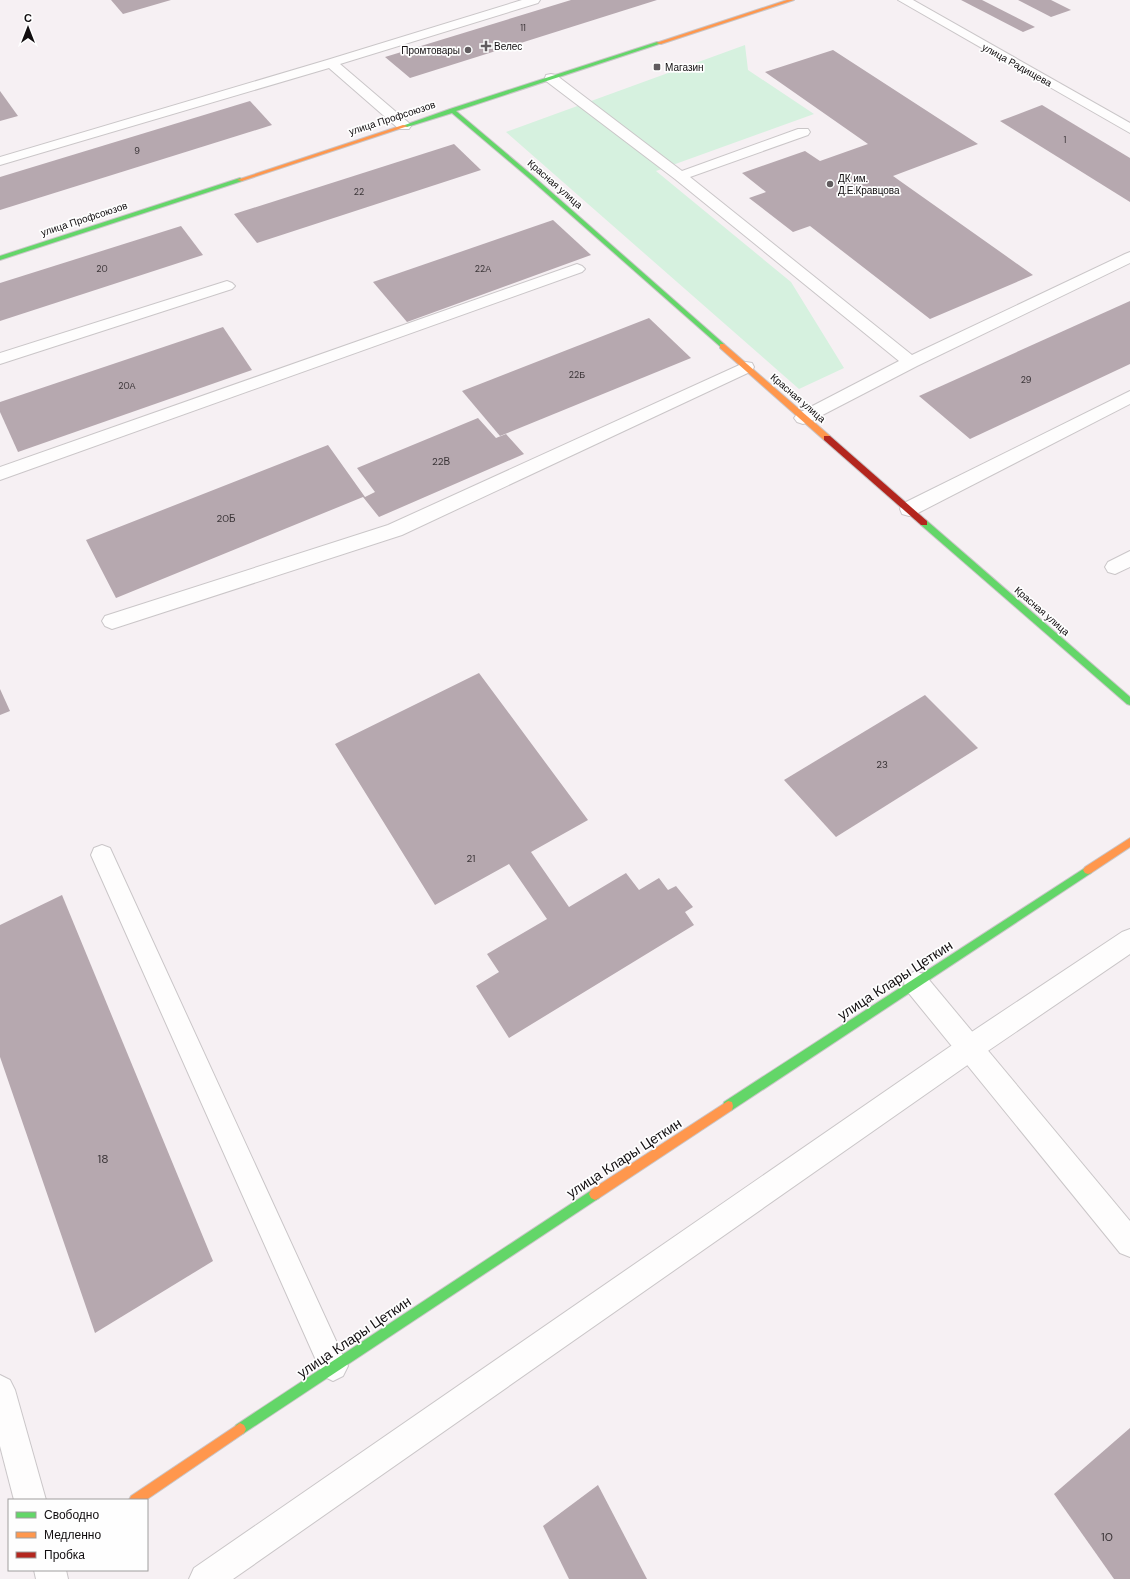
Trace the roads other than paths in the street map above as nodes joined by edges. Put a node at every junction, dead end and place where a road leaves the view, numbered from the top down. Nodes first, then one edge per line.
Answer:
1 (534, 0) edge
2 (792, 0) edge
3 (904, 0) edge
4 (331, 63) junction
5 (551, 78) junction
6 (452, 110) junction
7 (404, 126) junction
8 (1130, 129) edge
9 (803, 132) dead end
10 (0, 162) edge
11 (680, 176) junction
12 (1130, 257) edge
13 (0, 258) edge
14 (577, 269) dead end
15 (227, 286) dead end
16 (0, 359) edge
17 (911, 362) junction
18 (746, 367) junction
19 (1130, 397) edge
20 (803, 418) junction
21 (0, 474) edge
22 (909, 509) junction
23 (112, 621) dead end
24 (1130, 702) edge
25 (1130, 842) edge
26 (102, 855) dead end
27 (1130, 940) edge
28 (916, 982) junction
29 (970, 1048) junction
30 (1130, 1243) edge
31 (333, 1366) junction
32 (0, 1390) edge
33 (30, 1499) edge
34 (136, 1499) edge
35 (205, 1579) edge

1 - 4 street
2 - 5 street, улица Профсоюзов
3 - 8 street, улица Радищева
4 - 7 street
4 - 10 street
5 - 6 street, улица Профсоюзов
5 - 11 street
6 - 7 street, улица Профсоюзов
6 - 18 street, Красная улица
7 - 13 street, улица Профсоюзов
9 - 11 street
11 - 17 street
12 - 17 street
14 - 21 street
15 - 16 street
17 - 20 street
18 - 20 street, Красная улица
18 - 23 street
19 - 22 street
20 - 22 street, Красная улица
22 - 24 street, Красная улица
25 - 28 street, улица Клары Цеткин
26 - 31 street
27 - 29 street
28 - 29 street
28 - 31 street, улица Клары Цеткин
29 - 30 street
29 - 35 street
31 - 34 street, улица Клары Цеткин
32 - 33 street

